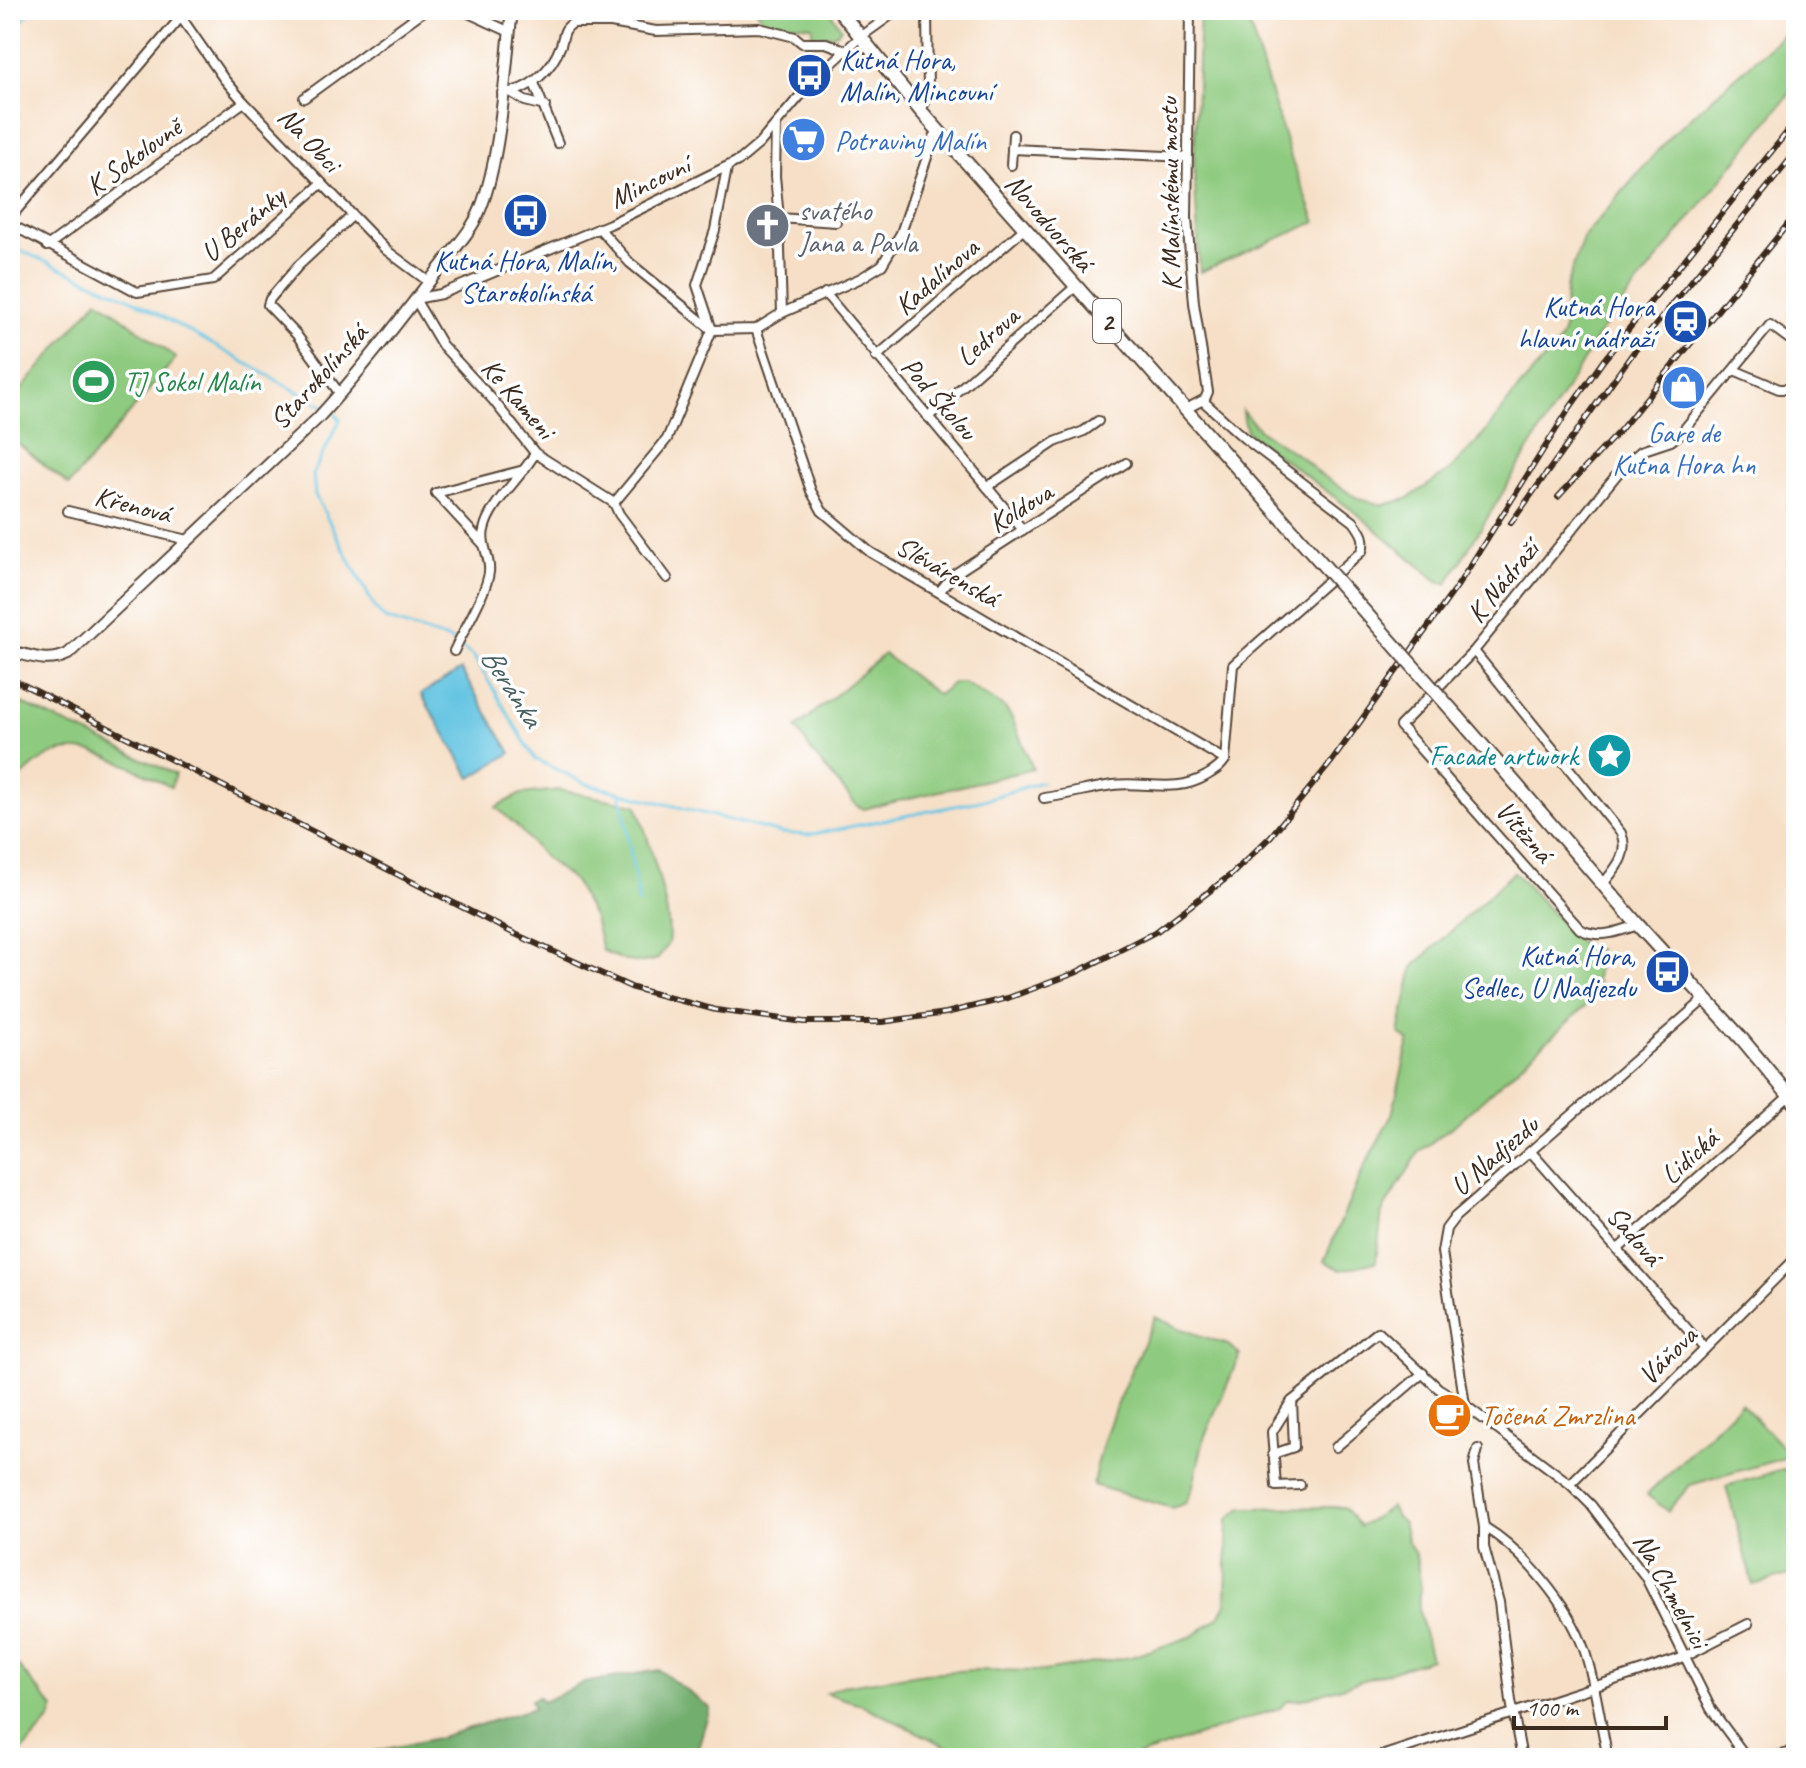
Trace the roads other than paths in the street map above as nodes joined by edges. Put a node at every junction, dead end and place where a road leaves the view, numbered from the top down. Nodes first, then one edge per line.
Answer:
1 (425, 10) edge
2 (462, 10) edge
3 (512, 10) edge
4 (839, 10) edge
5 (898, 10) edge
6 (927, 10) edge
7 (1190, 10) edge
8 (178, 14) edge
9 (510, 32) junction
10 (863, 35) junction
11 (845, 50) junction
12 (534, 83) junction
13 (507, 93) junction
14 (304, 98) dead end
15 (244, 102) junction
16 (545, 106) junction
17 (920, 110) junction
18 (776, 124) junction
19 (939, 130) junction
20 (1013, 135) dead end
21 (558, 143) dead end
22 (1012, 149) junction
23 (1187, 157) junction
24 (1011, 165) dead end
25 (727, 168) junction
26 (321, 184) junction
27 (352, 216) junction
28 (779, 218) junction
29 (10, 221) edge
30 (836, 222) dead end
31 (599, 228) junction
32 (1025, 228) junction
33 (47, 246) junction
34 (429, 282) junction
35 (1075, 287) junction
36 (825, 293) junction
37 (415, 299) junction
38 (782, 313) junction
39 (756, 329) junction
40 (712, 330) junction
41 (1796, 344) edge
42 (876, 357) junction
43 (1734, 370) junction
44 (1796, 389) edge
45 (340, 394) junction
46 (1203, 401) junction
47 (1184, 410) junction
48 (928, 417) junction
49 (1221, 418) junction
50 (1098, 421) dead end
51 (1208, 437) junction
52 (535, 453) junction
53 (1126, 463) dead end
54 (527, 469) junction
55 (987, 487) junction
56 (614, 503) junction
57 (68, 511) dead end
58 (1023, 530) junction
59 (188, 540) junction
60 (484, 545) junction
61 (667, 578) dead end
62 (940, 591) junction
63 (10, 651) edge
64 (454, 651) dead end
65 (1474, 651) junction
66 (1458, 717) joint
67 (1225, 760) junction
68 (1044, 798) dead end
69 (1603, 884) junction
70 (1638, 925) junction
71 (1706, 998) junction
72 (1793, 1100) edge
73 (1531, 1152) junction
74 (1618, 1249) junction
75 (1796, 1258) edge
76 (1705, 1349) junction
77 (1423, 1373) junction
78 (1292, 1401) junction
79 (1465, 1405) junction
80 (1336, 1447) dead end
81 (1478, 1449) dead end
82 (1273, 1454) junction
83 (1570, 1484) junction
84 (1300, 1485) dead end
85 (1484, 1527) junction
86 (1748, 1624) dead end
87 (1685, 1655) junction
88 (1592, 1687) junction
89 (1515, 1714) junction
90 (1792, 1752) edge
91 (1375, 1758) edge
92 (1522, 1758) edge
93 (1608, 1758) edge
94 (1747, 1758) edge
95 (1769, 1758) edge

1 - 14 street
2 - 9 street
3 - 9 street, Starokolínská
4 - 10 main road, Novodvorská / 2
5 - 10 street, Mincovní
6 - 17 street
7 - 23 street, K Malínskému mostu
8 - 15 street, Na Obci
8 - 29 street
9 - 13 street, Starokolínská
10 - 11 street, Mincovní
10 - 17 main road, Novodvorská / 2
11 - 12 street
11 - 18 street, Mincovní
12 - 13 street
12 - 16 street
13 - 16 street
13 - 34 street, Starokolínská
15 - 26 street, Na Obci
15 - 33 street, K Sokolovně
16 - 21 street
17 - 19 main road, Novodvorská / 2
18 - 25 street, Mincovní
18 - 28 street
19 - 32 main road, Novodvorská / 2
19 - 36 street
20 - 22 street
22 - 23 street
22 - 24 street
23 - 46 street, K Malínskému mostu
25 - 31 street, Mincovní
25 - 40 street
26 - 27 street, Na Obci
26 - 33 street, U Beránky
27 - 34 street, Na Obci
27 - 45 street
28 - 30 street
28 - 38 street
29 - 33 street, U Beránky
31 - 37 street, Mincovní
31 - 40 street
32 - 35 main road, Novodvorská / 2
32 - 42 street, Kadalínova
34 - 37 street, Starokolínská
35 - 47 main road, Novodvorská / 2
35 - 48 street, Ledrova
36 - 38 street
36 - 42 street, Pod Školou
37 - 45 street, Starokolínská
37 - 52 street, Ke Kameni
38 - 39 street
39 - 40 street
39 - 62 street, Slévárenská
40 - 56 street
41 - 43 street, K Nádraží
42 - 48 street, Pod Školou
43 - 44 street
43 - 65 street, K Nádraží
45 - 59 street, Starokolínská
46 - 47 street
46 - 49 street
47 - 51 main road, Novodvorská / 2
48 - 55 street, Pod Školou
49 - 51 street
49 - 67 street
50 - 55 street
51 - 66 main road, Novodvorská / 2, bridge
52 - 54 street
52 - 56 street, Ke Kameni
53 - 58 street, Koldova
54 - 60 street
54 - 60 street
55 - 58 street, Pod Školou
56 - 61 street, Ke Kameni
57 - 59 street, Křenová
58 - 62 street, Koldova
59 - 63 street, Starokolínská
60 - 64 street
62 - 67 street, Slévárenská
65 - 69 street, K Nádraží
65 - 70 street, Vítězná
66 - 69 main road, Vítězná / 2
67 - 68 street
69 - 70 main road, Vítězná / 2
70 - 71 main road, Vítězná / 2
71 - 72 main road, Vítězná / 2
71 - 73 street, U Nadjezdu
72 - 74 street, Lidická
73 - 74 street, Sadová
73 - 79 street, U Nadjezdu
74 - 76 street, Sadová
75 - 76 street, Váňova
76 - 83 street, Váňova
77 - 78 street, Na Chmelnici
77 - 79 street, Na Chmelnici
77 - 80 street
78 - 82 street, Na Chmelnici
78 - 82 street
79 - 83 street, Na Chmelnici
81 - 85 street
82 - 84 street
83 - 87 street, Na Chmelnici
85 - 88 street
85 - 89 street
86 - 87 street
87 - 88 street
87 - 94 street, Na Chmelnici
88 - 89 street
88 - 93 street
89 - 91 street
89 - 92 street
90 - 95 street

